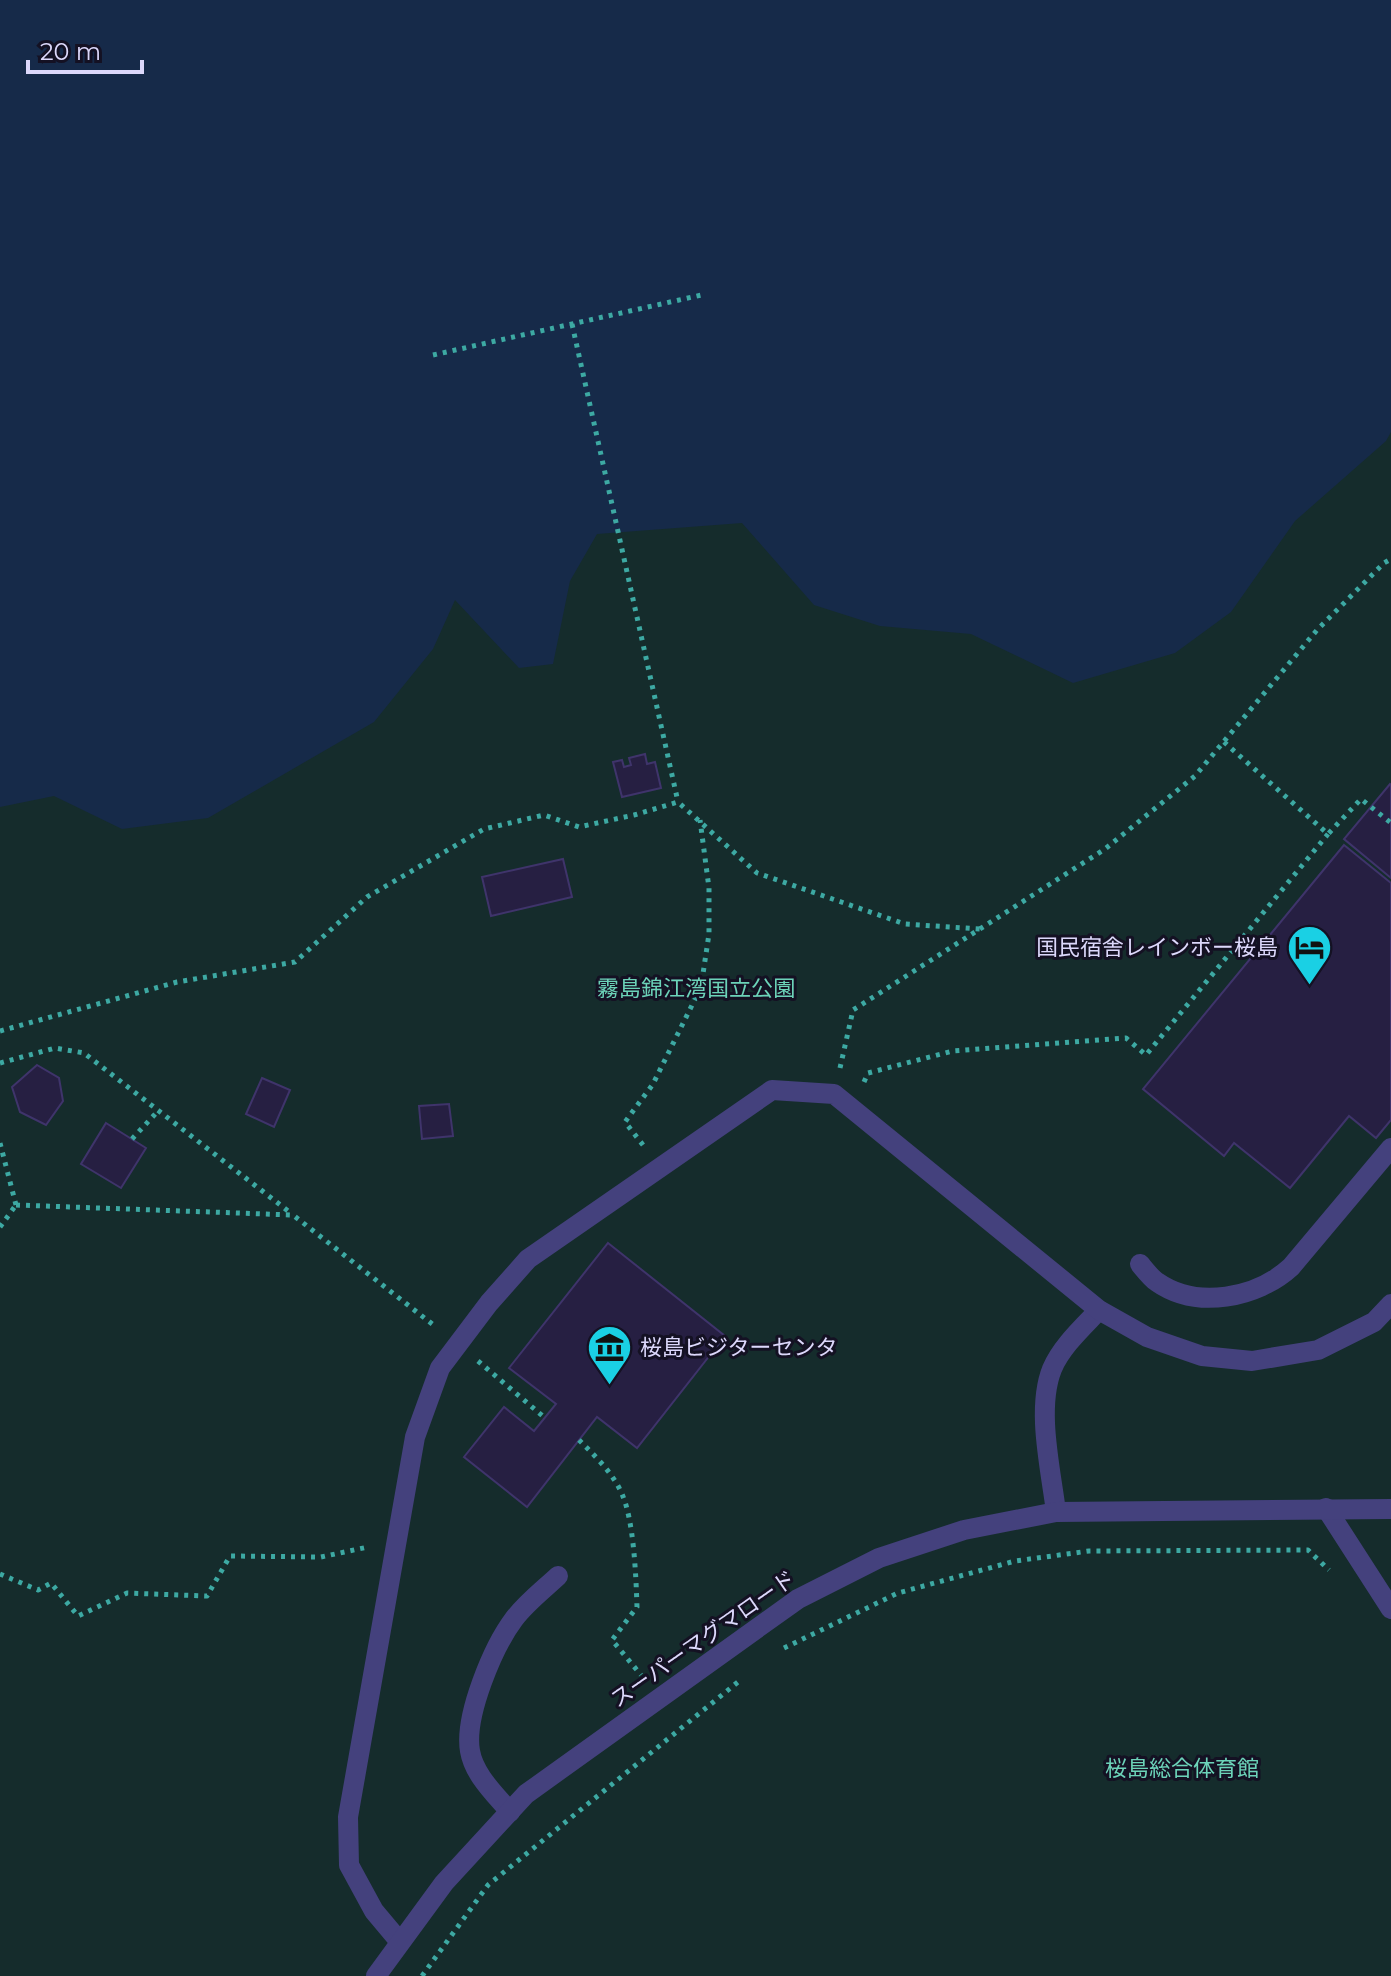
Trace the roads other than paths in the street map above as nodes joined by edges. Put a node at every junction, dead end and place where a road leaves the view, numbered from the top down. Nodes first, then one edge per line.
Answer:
1 (1391, 1148) edge
2 (1140, 1264) dead end
3 (1391, 1304) edge
4 (1099, 1310) junction
5 (1326, 1508) junction
6 (1391, 1509) edge
7 (1056, 1512) junction
8 (558, 1576) dead end
9 (1391, 1609) edge
10 (510, 1812) junction
11 (400, 1942) junction
12 (376, 1976) edge

1 - 2 street
3 - 4 street
4 - 7 street
4 - 11 street
5 - 6 street, スーパーマグマロード
5 - 7 street, スーパーマグマロード
5 - 9 street
7 - 10 street, スーパーマグマロード
8 - 10 street
10 - 11 street, スーパーマグマロード
11 - 12 street, スーパーマグマロード

